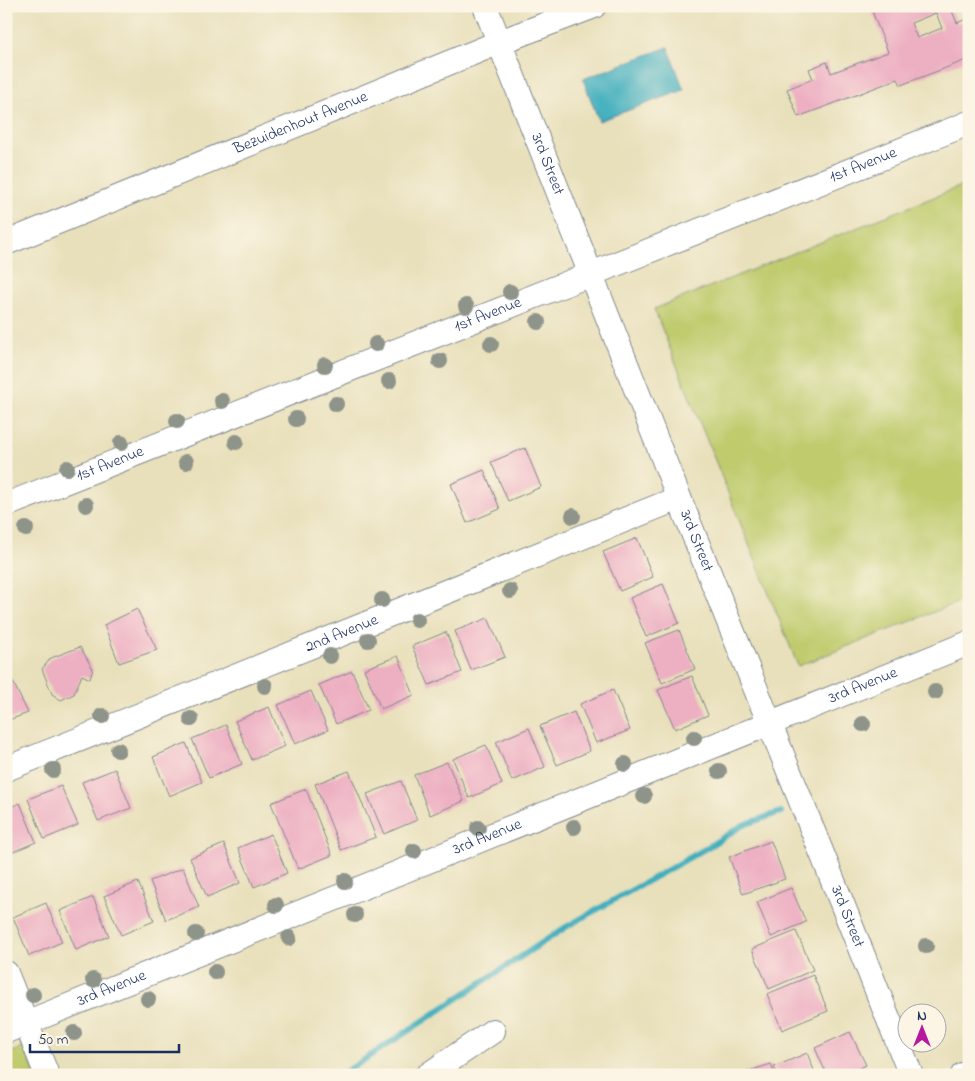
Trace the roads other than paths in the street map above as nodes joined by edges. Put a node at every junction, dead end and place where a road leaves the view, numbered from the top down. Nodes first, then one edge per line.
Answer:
1 (485, 6) edge
2 (594, 6) edge
3 (500, 42) junction
4 (969, 123) edge
5 (6, 243) edge
6 (592, 274) junction
7 (678, 498) junction
8 (6, 505) edge
9 (969, 644) edge
10 (770, 723) junction
11 (6, 769) edge
12 (6, 973) edge
13 (16, 1027) edge
14 (493, 1031) dead end
15 (969, 1072) edge
16 (47, 1075) edge
17 (428, 1075) edge
18 (911, 1075) edge
19 (963, 1075) edge

1 - 3 street, 3rd Street
2 - 3 street, Bezuidenhout Avenue
3 - 5 street, Bezuidenhout Avenue
3 - 6 street, 3rd Street
4 - 6 street, 1st Avenue
6 - 7 street, 3rd Street
6 - 8 street, 1st Avenue
7 - 10 street, 3rd Street
7 - 11 street, 2nd Avenue
9 - 10 street, 3rd Avenue
10 - 13 street, 3rd Avenue
10 - 18 street, 3rd Street
12 - 13 street
13 - 16 street
14 - 17 street
15 - 19 street

